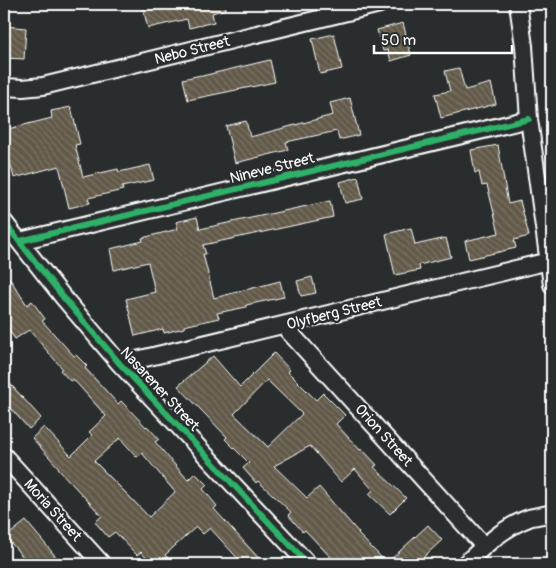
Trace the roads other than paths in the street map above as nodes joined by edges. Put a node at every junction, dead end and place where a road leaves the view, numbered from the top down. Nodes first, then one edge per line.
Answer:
1 (380, 4) edge
2 (518, 4) edge
3 (4, 87) edge
4 (529, 118) junction
5 (4, 222) edge
6 (20, 241) junction
7 (548, 261) junction
8 (552, 285) edge
9 (283, 325) junction
10 (120, 364) junction
11 (4, 456) edge
12 (552, 513) edge
13 (484, 546) junction
14 (102, 564) edge
15 (308, 564) edge
16 (465, 564) edge

1 - 3 street, Nebo Street
2 - 4 street
4 - 6 street, Nineve Street
4 - 7 street
5 - 6 street, Nasarener Street
6 - 10 street, Nasarener Street
7 - 8 street
7 - 9 street, Olyfberg Street
9 - 10 street, Olyfberg Street
9 - 13 street, Orion Street
10 - 15 street, Nasarener Street
11 - 14 street, Moria Street
12 - 13 street
13 - 16 street

